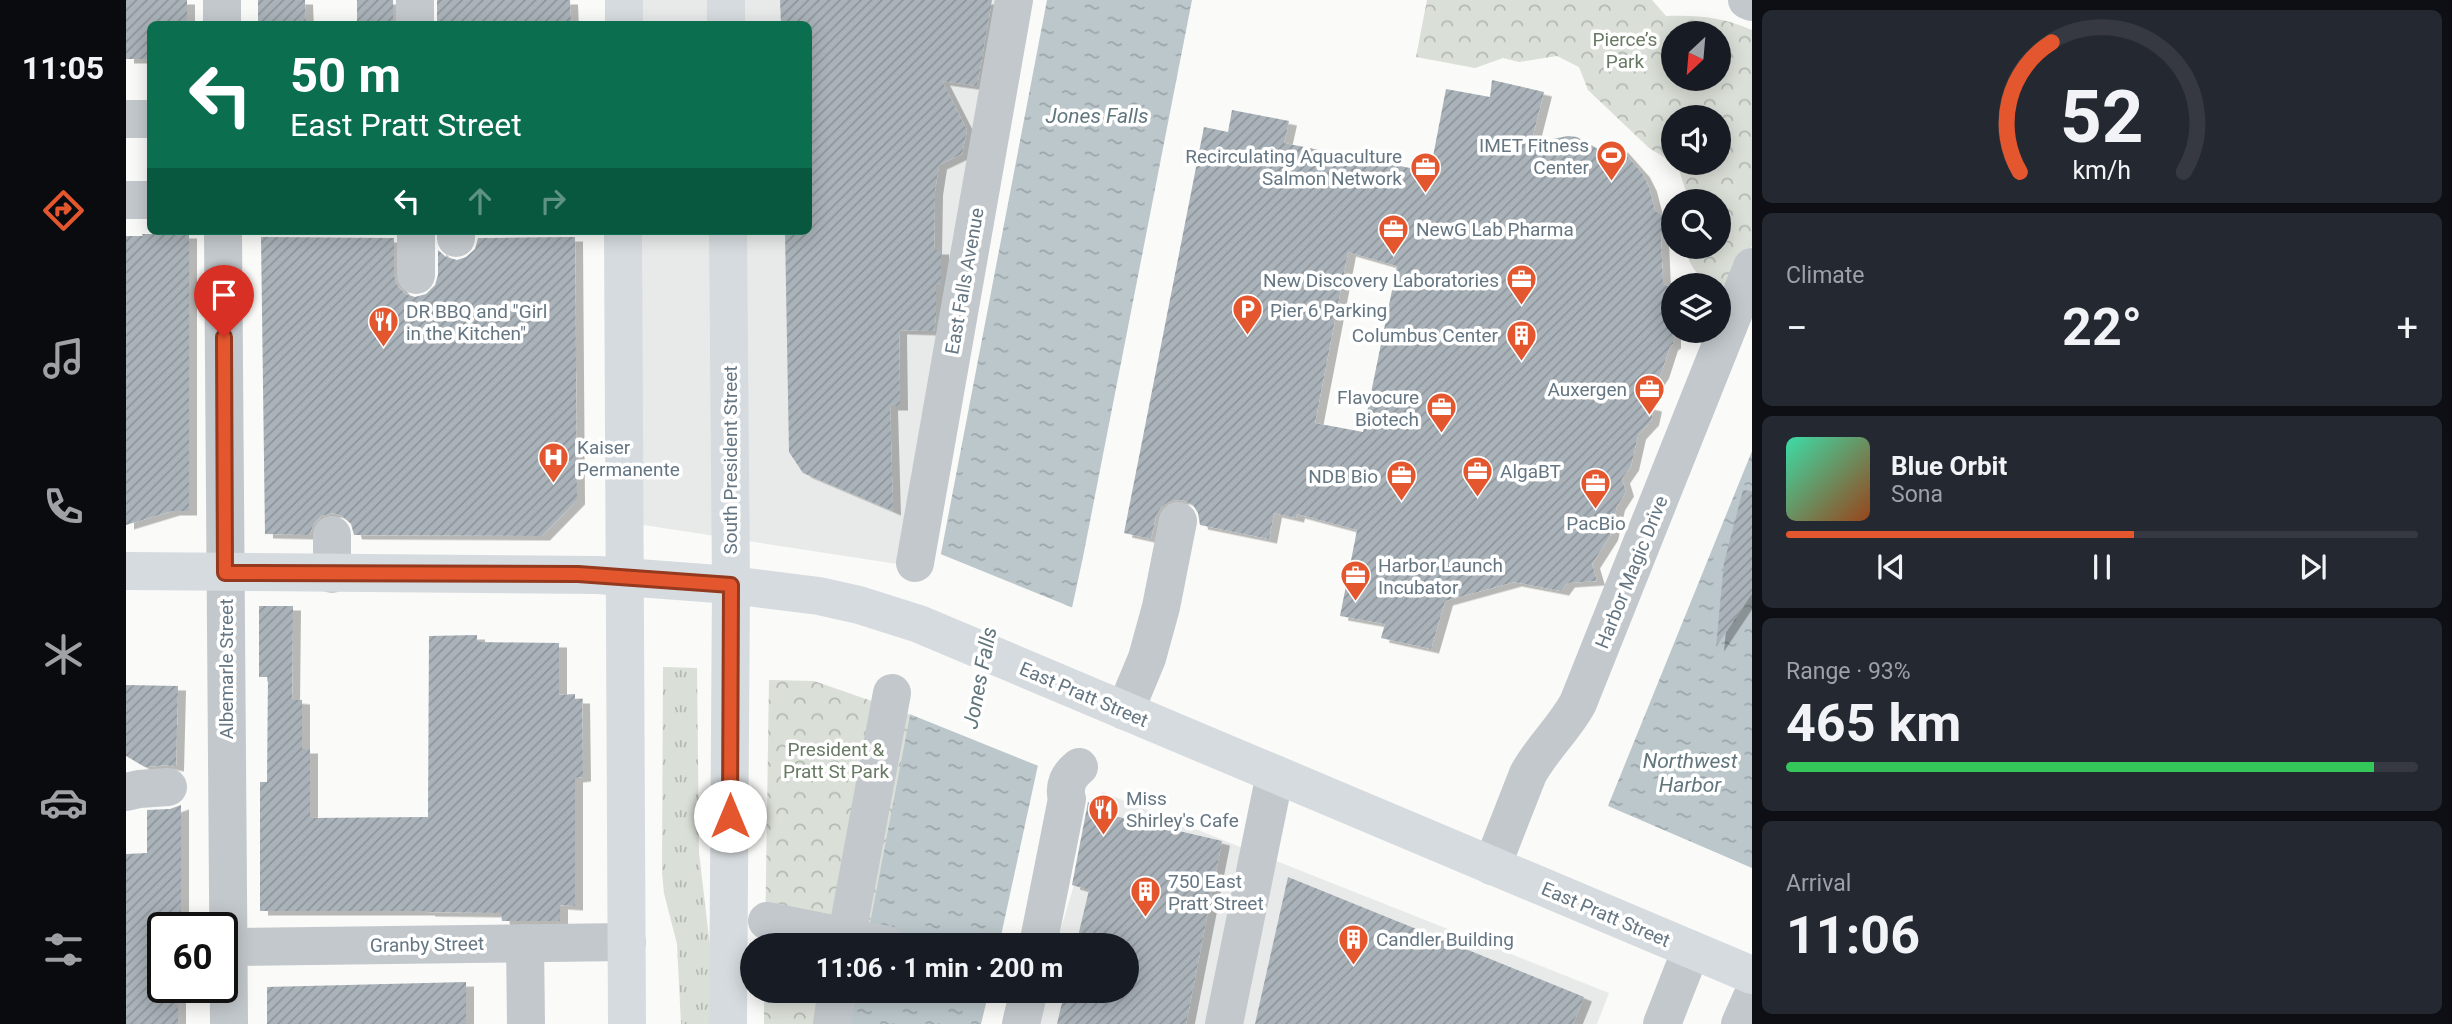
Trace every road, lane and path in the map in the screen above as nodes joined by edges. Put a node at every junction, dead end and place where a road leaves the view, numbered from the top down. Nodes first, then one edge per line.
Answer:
1 (222, 0) edge
2 (415, 0) edge
3 (624, 0) edge
4 (726, 0) edge
5 (1014, 0) edge
6 (1747, 0) edge
7 (1752, 2) edge
8 (222, 21) edge
9 (415, 21) edge
10 (624, 21) edge
11 (726, 21) edge
12 (126, 119) edge
13 (147, 119) edge
14 (126, 200) edge
15 (147, 200) edge
16 (223, 235) edge
17 (416, 235) edge
18 (623, 235) edge
19 (728, 235) edge
20 (1752, 267) edge
21 (416, 275) dead end
22 (1178, 521) dead end
23 (332, 535) dead end
24 (915, 563) dead end
25 (126, 571) edge
26 (225, 573) junction
27 (332, 574) junction
28 (624, 576) junction
29 (731, 585) junction
30 (892, 693) dead end
31 (1125, 711) junction
32 (1079, 767) dead end
33 (1275, 774) junction
34 (168, 787) dead end
35 (126, 792) edge
36 (1492, 866) junction
37 (228, 912) edge
38 (767, 921) dead end
39 (814, 933) edge
40 (847, 933) edge
41 (1040, 933) edge
42 (627, 942) junction
43 (525, 943) junction
44 (238, 947) edge
45 (1691, 950) junction
46 (1752, 975) edge
47 (1752, 997) edge
48 (229, 1003) edge
49 (835, 1003) edge
50 (1026, 1003) edge
51 (229, 1024) edge
52 (526, 1024) edge
53 (627, 1024) edge
54 (729, 1024) edge
55 (832, 1024) edge
56 (1021, 1024) edge
57 (1224, 1024) edge
58 (1662, 1024) edge
59 (1740, 1024) edge

1 - 8 street
2 - 9 street
3 - 10 main road
4 - 11 main road
5 - 24 street, East Falls Avenue
6 - 7 street
12 - 13 street
14 - 15 street
16 - 26 street, Albemarle Street
17 - 21 street
18 - 28 main road
19 - 29 main road, South President Street
20 - 36 street, Harbor Magic Drive
22 - 31 street
23 - 27 street
25 - 26 main road, East Pratt Street
26 - 27 main road, East Pratt Street
26 - 37 street, Albemarle Street
27 - 28 main road, East Pratt Street
28 - 29 main road, East Pratt Street
28 - 42 main road
29 - 31 main road, East Pratt Street
29 - 54 main road, South President Street
30 - 40 street
31 - 33 main road, East Pratt Street
32 - 41 street
33 - 36 main road, East Pratt Street
33 - 57 street
34 - 35 street
36 - 45 main road, East Pratt Street
38 - 39 street
42 - 43 street, Granby Street
42 - 53 main road
43 - 44 street, Granby Street
43 - 52 street
45 - 46 main road, East Pratt Street
45 - 58 street
47 - 59 street
48 - 51 street, Albemarle Street
49 - 55 street
50 - 56 street

